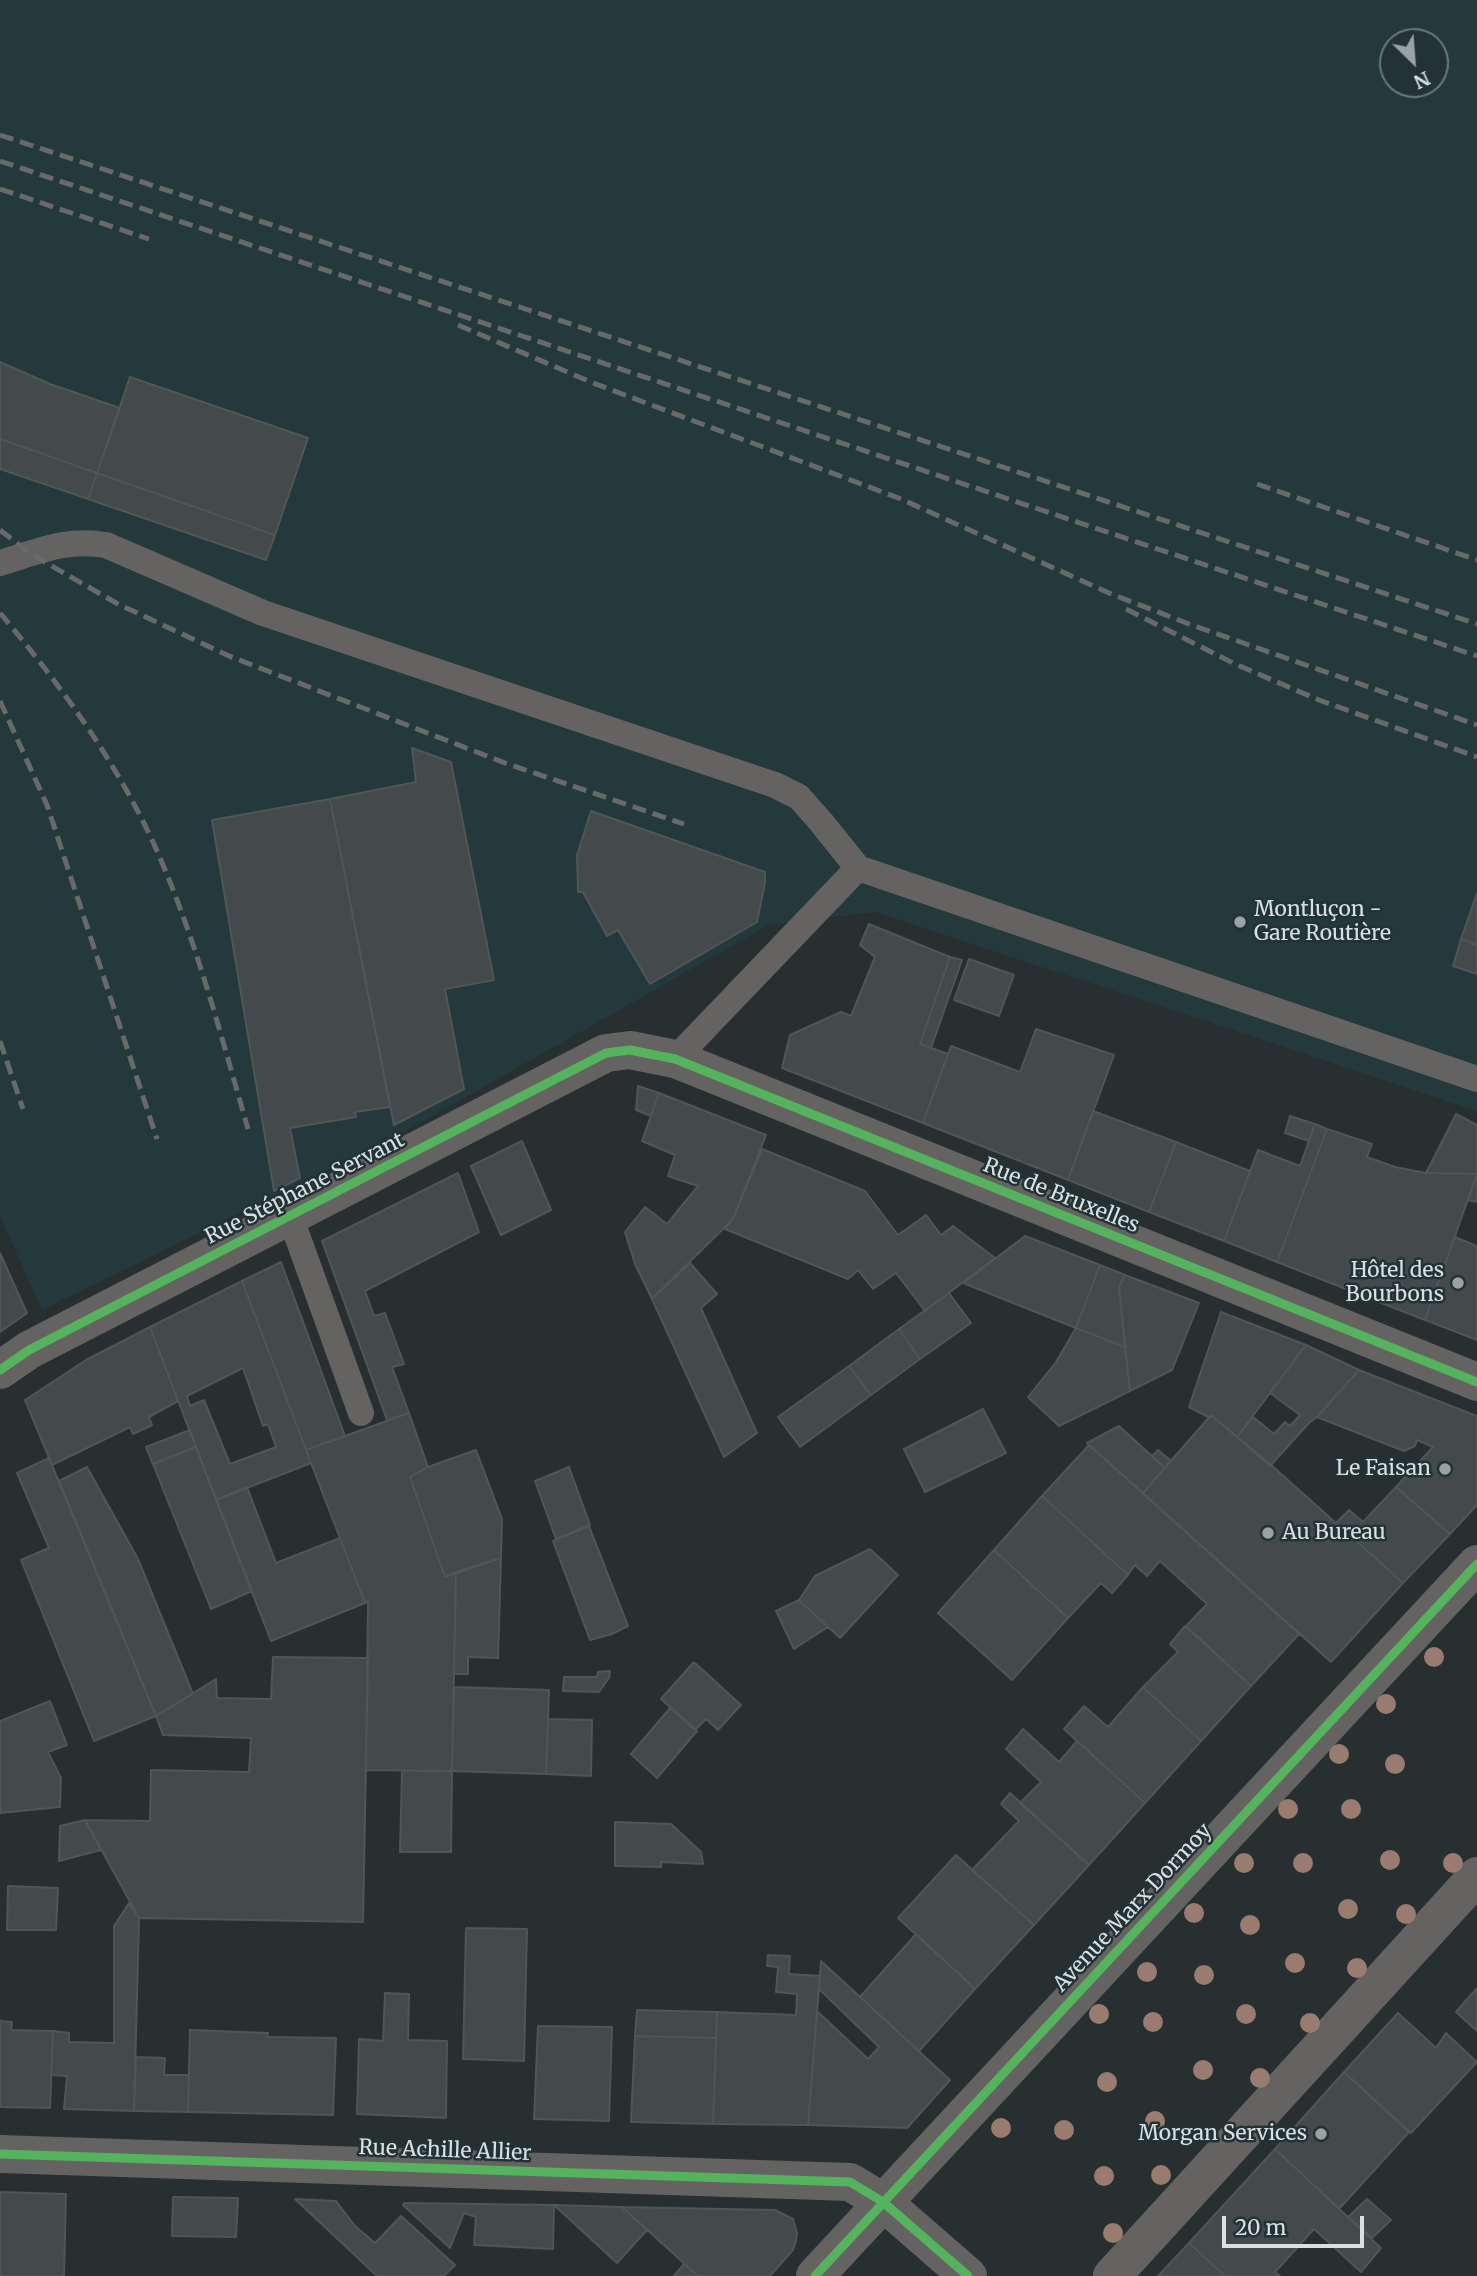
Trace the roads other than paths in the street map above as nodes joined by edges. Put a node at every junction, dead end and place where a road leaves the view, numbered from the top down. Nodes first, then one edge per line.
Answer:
1 (0, 563) edge
2 (858, 868) junction
3 (630, 1050) joint
4 (675, 1059) junction
5 (1477, 1079) edge
6 (289, 1216) junction
7 (0, 1370) edge
8 (1477, 1382) edge
9 (361, 1413) dead end
10 (1477, 1564) edge
11 (1477, 1876) edge
12 (0, 2154) edge
13 (883, 2202) junction
14 (815, 2276) edge
15 (968, 2276) edge
16 (1112, 2276) edge

1 - 2 lane
2 - 4 lane
2 - 5 lane
3 - 4 street, Rue de Bruxelles
3 - 6 street, Rue Stéphane Servant
4 - 8 street, Rue de Bruxelles
6 - 7 street, Rue Stéphane Servant
6 - 9 lane
10 - 13 street, Avenue Marx Dormoy
11 - 16 street
12 - 13 street, Rue Achille Allier
13 - 14 street, Avenue Marx Dormoy
13 - 15 street, Rue Achille Allier

